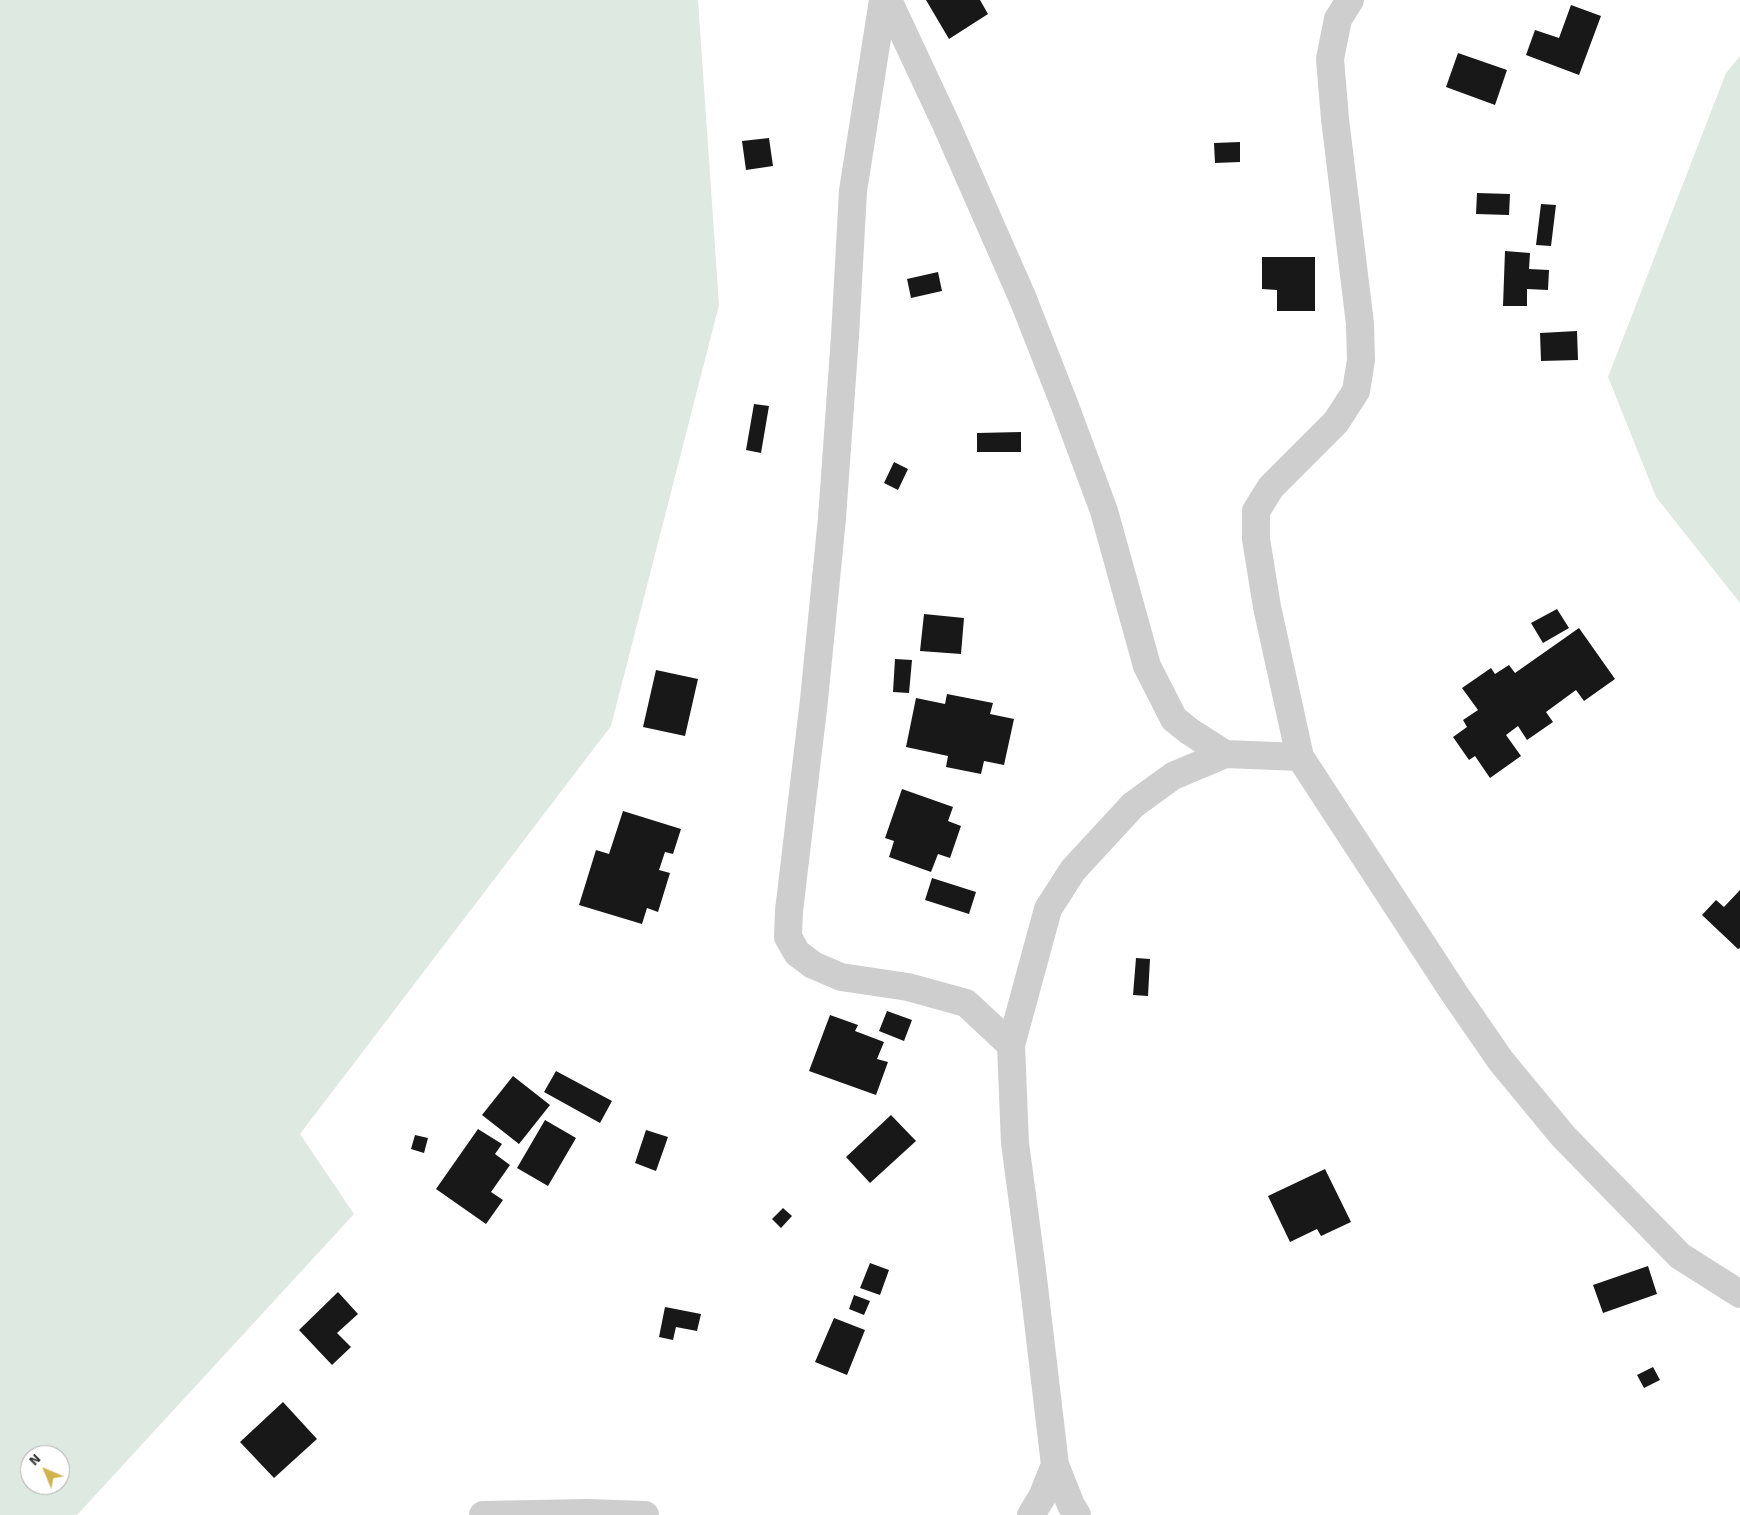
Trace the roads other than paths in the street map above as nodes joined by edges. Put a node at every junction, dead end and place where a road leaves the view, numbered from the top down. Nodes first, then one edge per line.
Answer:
1 (883, 0) edge
2 (888, 0) edge
3 (1350, 0) edge
4 (1225, 754) junction
5 (1300, 757) junction
6 (1011, 1045) junction
7 (1740, 1294) edge
8 (1055, 1465) junction
9 (483, 1515) edge
10 (645, 1515) edge
11 (1030, 1515) edge
12 (1077, 1515) edge

1 - 6 street
2 - 4 street
3 - 5 street
4 - 5 street
4 - 6 street
5 - 7 street
6 - 8 street
8 - 11 street
8 - 12 street
9 - 10 street

